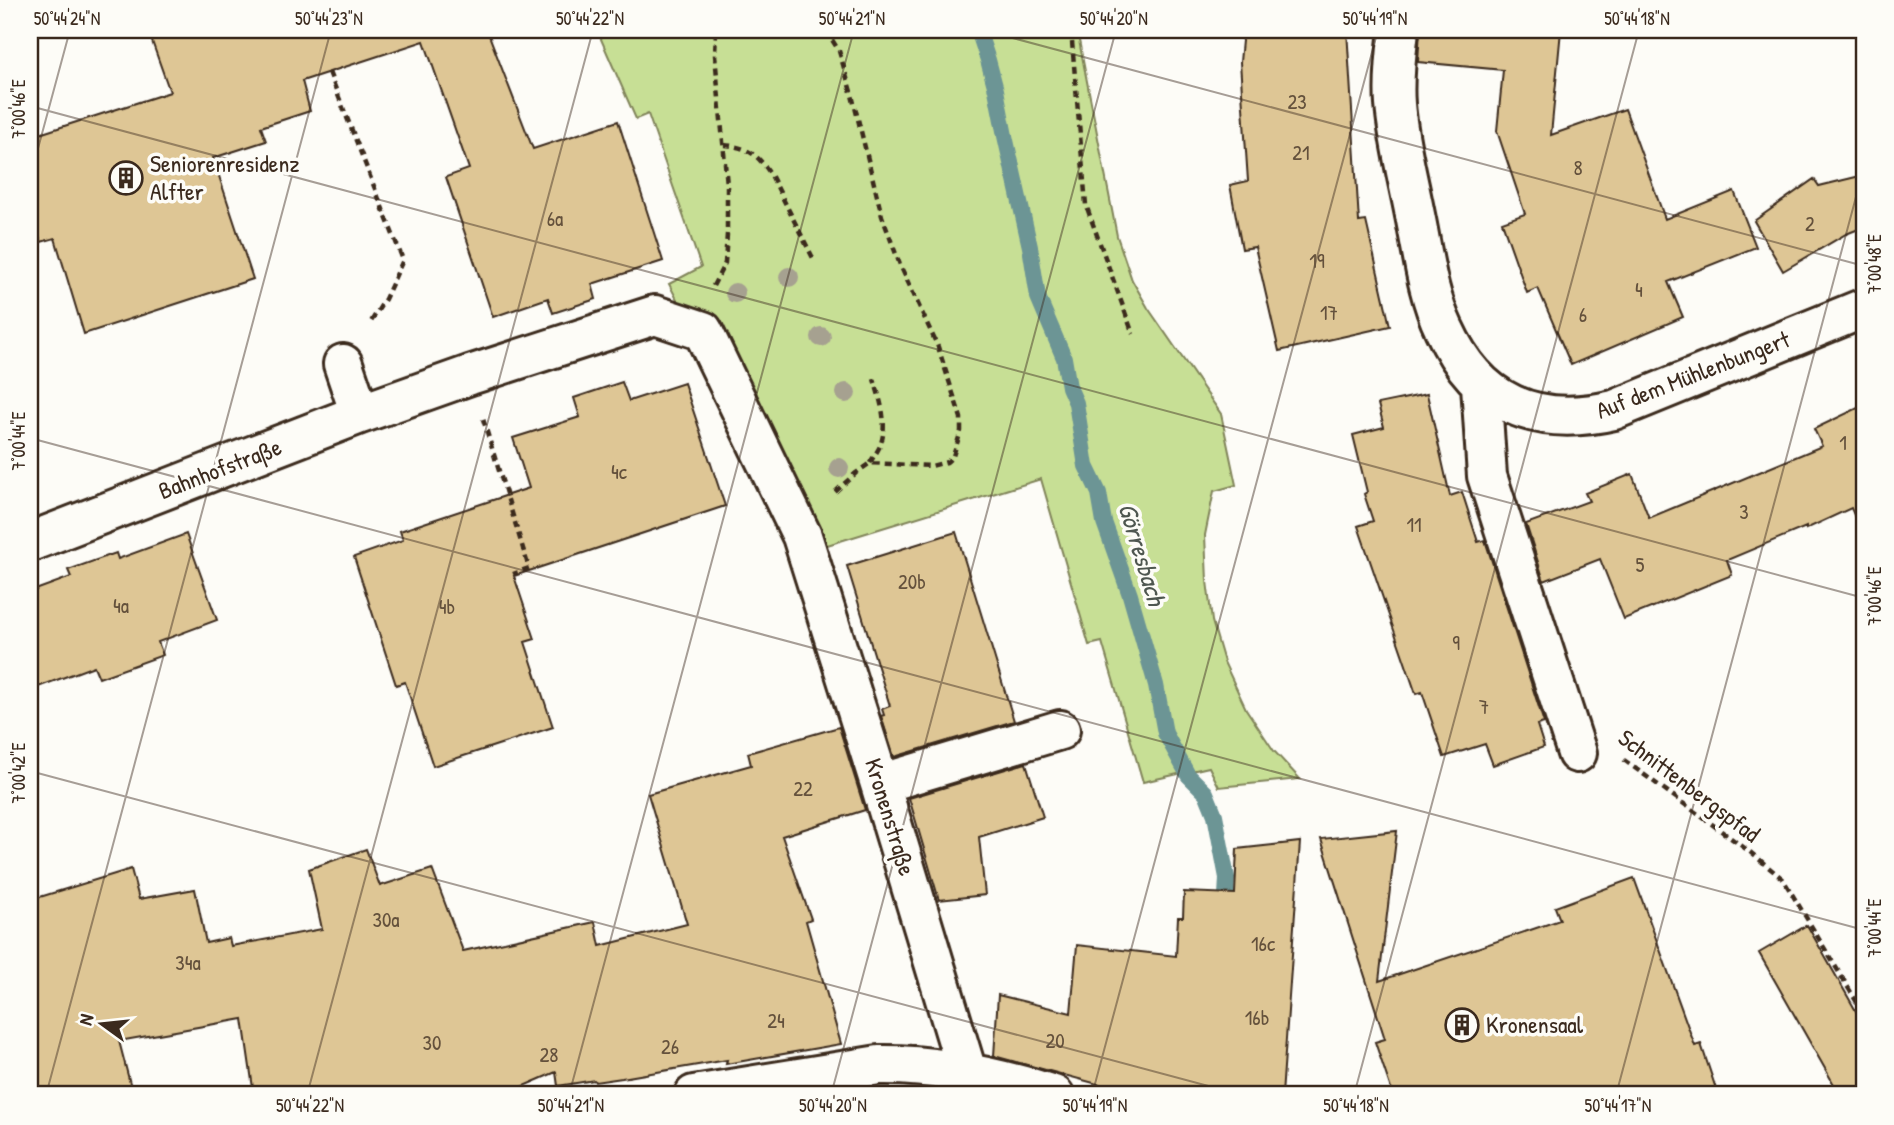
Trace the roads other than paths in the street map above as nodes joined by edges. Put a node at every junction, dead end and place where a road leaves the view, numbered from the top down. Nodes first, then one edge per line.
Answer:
1 (1399, 30) edge
2 (1864, 307) edge
3 (680, 323) joint
4 (344, 364) road end
5 (1481, 385) junction
6 (360, 414) junction
7 (30, 542) edge
8 (1060, 730) dead end
9 (1577, 753) dead end
10 (880, 784) junction
11 (968, 1075) junction
12 (694, 1095) edge
13 (1054, 1095) edge

1 - 5 street, Auf dem Mühlenbungert
2 - 5 street, Auf dem Mühlenbungert
3 - 6 street, Bahnhofstraße
3 - 10 street, Kronenstraße
4 - 6 street
5 - 9 street
6 - 7 street, Bahnhofstraße
8 - 10 street
10 - 11 street, Kronenstraße
11 - 12 street
11 - 13 street

